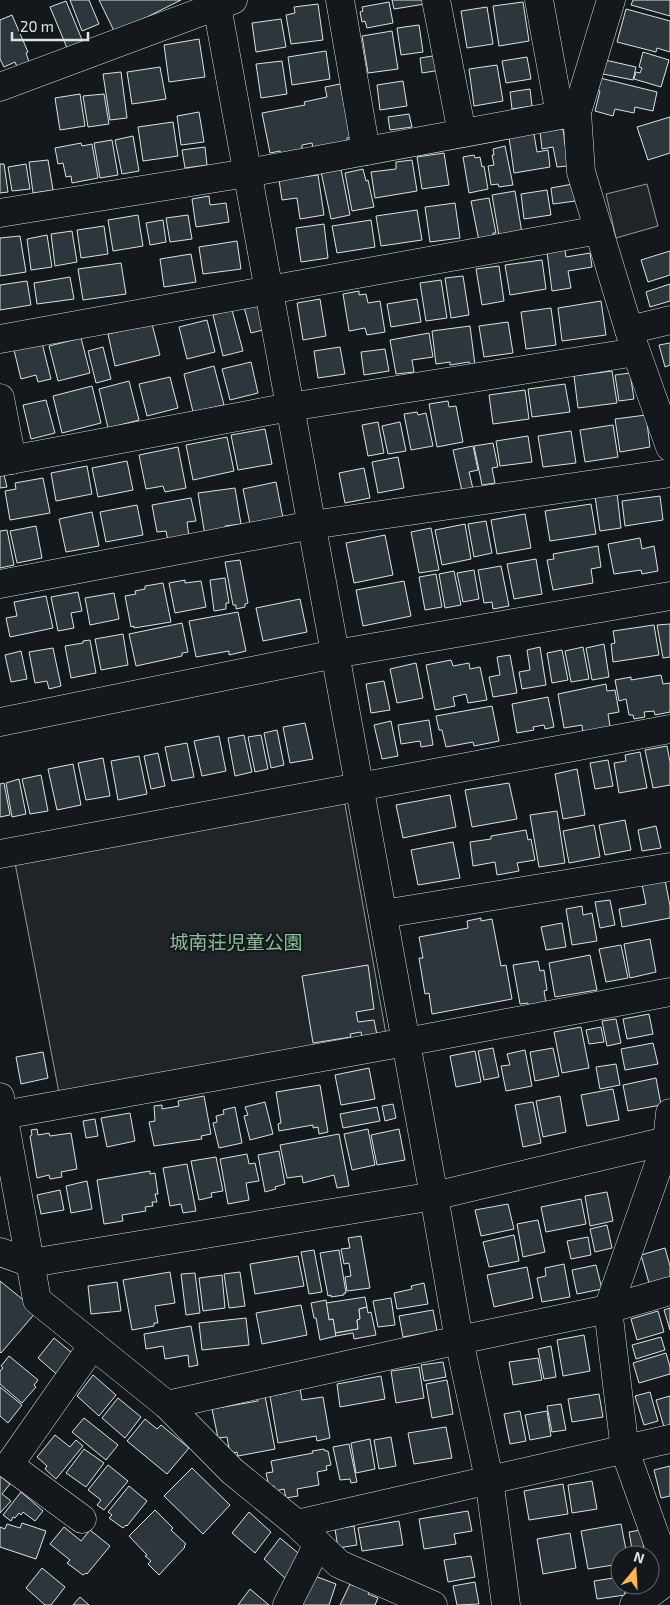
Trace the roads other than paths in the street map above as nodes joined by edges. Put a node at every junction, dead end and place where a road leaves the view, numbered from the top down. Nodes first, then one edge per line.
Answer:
1 (340, 0) edge
2 (436, 0) edge
3 (539, 0) edge
4 (611, 0) edge
5 (222, 2) edge
6 (0, 87) edge
7 (569, 113) junction
8 (462, 133) junction
9 (366, 151) junction
10 (247, 173) junction
11 (0, 213) edge
12 (599, 230) junction
13 (268, 290) junction
14 (670, 320) edge
15 (0, 339) edge
16 (633, 341) junction
17 (0, 398) edge
18 (290, 407) junction
19 (670, 446) edge
20 (6, 461) edge
21 (670, 473) edge
22 (312, 524) junction
23 (0, 584) edge
24 (670, 596) edge
25 (335, 654) junction
26 (0, 722) edge
27 (670, 729) edge
28 (360, 787) junction
29 (0, 854) edge
30 (670, 867) edge
31 (383, 914) junction
32 (670, 992) edge
33 (406, 1042) junction
34 (2, 1106) edge
35 (670, 1113) edge
36 (668, 1140) edge
37 (6, 1157) edge
38 (434, 1196) junction
39 (0, 1252) edge
40 (31, 1263) junction
41 (670, 1291) edge
42 (608, 1309) junction
43 (459, 1340) junction
44 (93, 1345) junction
45 (166, 1405) junction
46 (670, 1439) edge
47 (625, 1450) junction
48 (489, 1479) junction
49 (82, 1519) dead end
50 (297, 1524) junction
51 (318, 1544) junction
52 (670, 1578) edge
53 (287, 1605) edge
54 (433, 1605) edge
55 (506, 1605) edge
56 (634, 1605) edge

1 - 9 street
2 - 8 street
3 - 7 street
4 - 7 street
5 - 6 street
5 - 10 street
7 - 8 street
7 - 12 street
8 - 9 street
9 - 10 street
10 - 11 street
10 - 13 street
12 - 13 street
12 - 16 street
13 - 15 street
13 - 18 street
14 - 16 street
16 - 18 street
16 - 19 street
17 - 20 street
18 - 20 street
18 - 22 street
21 - 22 street
22 - 23 street
22 - 25 street
24 - 25 street
25 - 26 street
25 - 28 street
27 - 28 street
28 - 29 street
28 - 31 street
30 - 31 street
31 - 33 street
32 - 33 street
33 - 34 street
33 - 38 street
34 - 37 street
35 - 36 street
36 - 38 street
36 - 42 street
37 - 40 street
38 - 40 street
38 - 43 street
39 - 40 street
40 - 44 street
41 - 42 street
42 - 43 street
42 - 47 street
43 - 45 street
43 - 48 street
44 - 45 street
44 - 49 street
45 - 50 street
46 - 47 street
47 - 48 street
47 - 52 street
48 - 50 street
48 - 55 street
50 - 51 street
51 - 53 street
51 - 54 street
52 - 56 street

